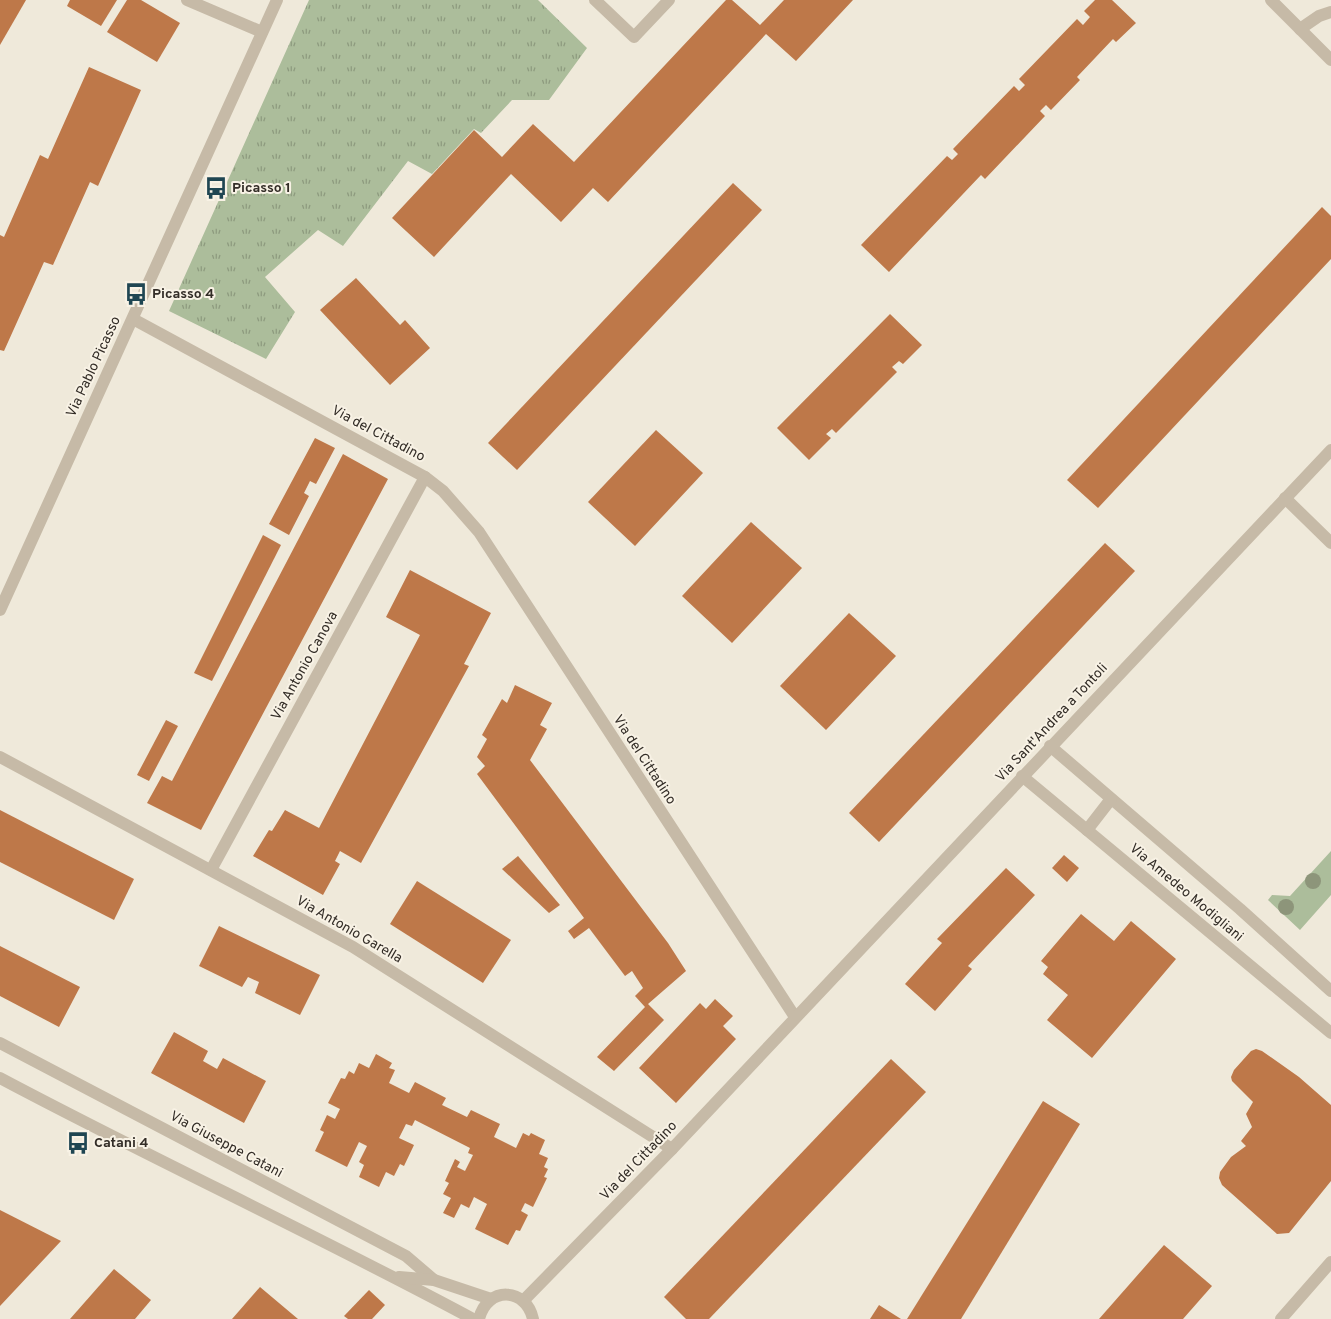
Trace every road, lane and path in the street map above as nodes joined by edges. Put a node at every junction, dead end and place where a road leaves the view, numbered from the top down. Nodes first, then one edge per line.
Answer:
1 (187, 0) edge
2 (277, 0) edge
3 (595, 0) edge
4 (669, 0) edge
5 (1272, 0) edge
6 (1331, 12) edge
7 (1300, 29) junction
8 (262, 32) junction
9 (1331, 60) edge
10 (132, 319) junction
11 (1331, 450) edge
12 (426, 477) junction
13 (1285, 498) junction
14 (1331, 543) edge
15 (0, 610) edge
16 (1050, 746) junction
17 (0, 757) edge
18 (1022, 776) junction
19 (1111, 799) junction
20 (1087, 830) junction
21 (212, 870) junction
22 (1331, 991) edge
23 (795, 1017) junction
24 (1331, 1033) edge
25 (0, 1043) edge
26 (0, 1078) edge
27 (672, 1149) junction
28 (1331, 1262) edge
29 (394, 1276) junction
30 (434, 1280) junction
31 (491, 1299) junction
32 (523, 1300) junction
33 (532, 1315) edge
34 (473, 1319) edge
35 (479, 1319) edge
36 (544, 1319) edge
37 (1281, 1319) edge

1 - 8 street
2 - 8 street, Via Pablo Picasso
3 - 4 street
5 - 7 street
6 - 7 street
7 - 9 street
8 - 10 street, Via Pablo Picasso
10 - 12 street, Via del Cittadino
10 - 15 street, Via Pablo Picasso
11 - 13 street, Via Sant'Andrea a Tontoli
12 - 21 street, Via Antonio Canova
12 - 23 street, Via del Cittadino
13 - 14 street
13 - 16 street, Via Sant'Andrea a Tontoli
16 - 18 street, Via Sant'Andrea a Tontoli
16 - 19 street, Via Amedeo Modigliani
17 - 21 street, Via Antonio Garella
18 - 20 street, Via Amedeo Modigliani
18 - 23 street, Via Sant'Andrea a Tontoli
19 - 20 street
19 - 22 street, Via Amedeo Modigliani
20 - 24 street, Via Amedeo Modigliani
21 - 27 street, Via Antonio Garella
23 - 27 street, Via del Cittadino
25 - 30 street, Via Giuseppe Catani
26 - 29 street
27 - 32 street, Via del Cittadino
28 - 37 street
29 - 30 street
29 - 34 street
30 - 31 street
31 - 32 street
31 - 35 street
32 - 33 street
33 - 36 street

